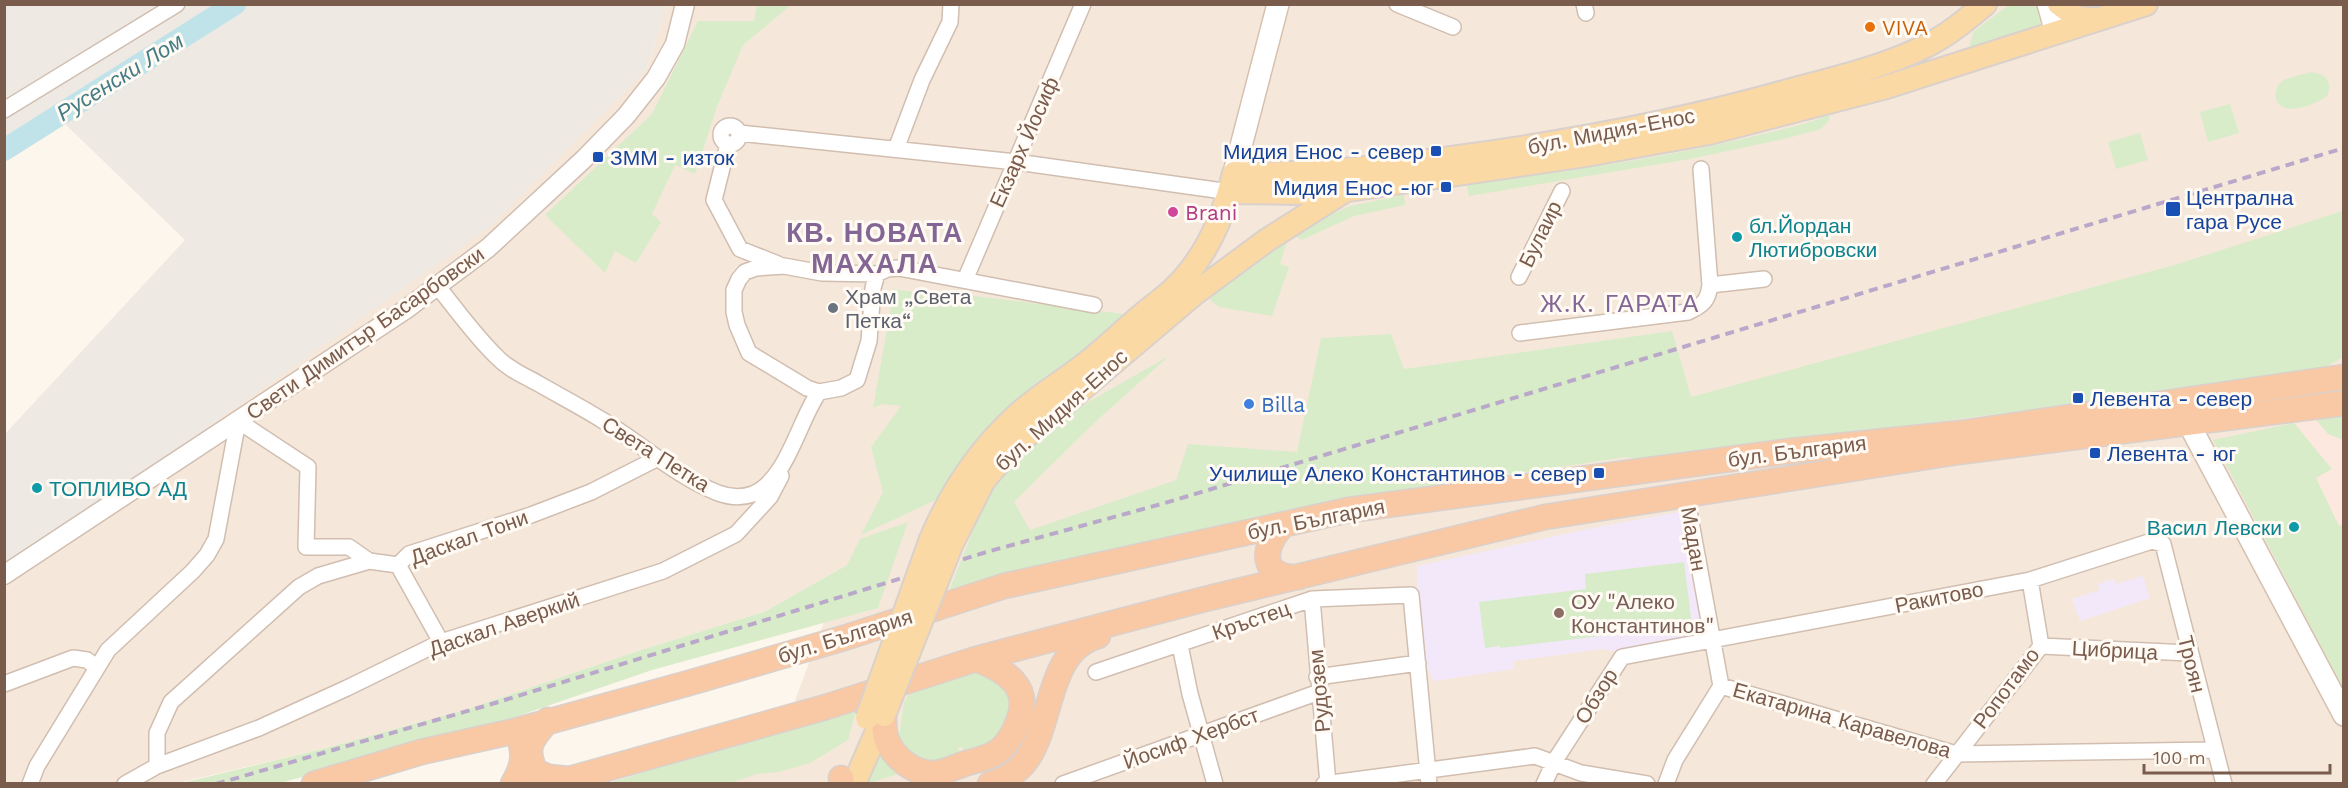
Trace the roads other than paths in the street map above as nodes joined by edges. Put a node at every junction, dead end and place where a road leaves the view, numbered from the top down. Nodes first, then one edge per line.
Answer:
1 (177, 4) edge
2 (685, 4) edge
3 (951, 4) edge
4 (1083, 4) edge
5 (1278, 4) edge
6 (1397, 4) edge
7 (1985, 4) edge
8 (2048, 4) edge
9 (2059, 4) edge
10 (2146, 4) edge
11 (1416, 8) edge
12 (2097, 19) junction
13 (1962, 24) junction
14 (1453, 27) dead end
15 (2056, 32) junction
16 (1883, 88) junction
17 (4, 110) edge
18 (896, 149) junction
19 (1016, 162) junction
20 (1701, 169) dead end
21 (1232, 182) junction
22 (1348, 189) junction
23 (1562, 191) dead end
24 (784, 266) junction
25 (877, 274) junction
26 (1519, 277) dead end
27 (1764, 279) dead end
28 (965, 280) junction
29 (438, 287) junction
30 (1709, 292) junction
31 (1094, 305) dead end
32 (1520, 333) dead end
33 (2343, 377) edge
34 (819, 392) junction
35 (2343, 403) edge
36 (238, 421) junction
37 (2189, 424) junction
38 (658, 458) junction
39 (785, 460) junction
40 (1686, 495) junction
41 (1284, 524) junction
42 (1240, 534) junction
43 (941, 541) junction
44 (2163, 544) joint
45 (369, 561) junction
46 (398, 565) junction
47 (4, 575) edge
48 (1299, 577) junction
49 (2030, 580) junction
50 (1253, 588) junction
51 (1205, 599) junction
52 (1312, 599) junction
53 (1711, 641) junction
54 (441, 642) junction
55 (1180, 645) junction
56 (2041, 646) junction
57 (2189, 653) junction
58 (976, 660) junction
59 (1418, 663) junction
60 (96, 668) junction
61 (1096, 672) dead end
62 (4, 684) edge
63 (1318, 685) junction
64 (1721, 686) junction
65 (2343, 715) edge
66 (875, 717) junction
67 (548, 720) junction
68 (511, 732) junction
69 (1202, 734) junction
70 (2214, 750) junction
71 (1956, 754) junction
72 (1554, 762) junction
73 (157, 766) junction
74 (950, 769) junction
75 (1428, 776) edge
76 (560, 781) edge
77 (844, 782) edge
78 (30, 783) edge
79 (125, 783) edge
80 (314, 783) edge
81 (513, 783) edge
82 (900, 783) edge
83 (990, 783) edge
84 (1063, 783) edge
85 (1215, 783) edge
86 (1327, 783) edge
87 (1544, 783) edge
88 (1647, 783) edge
89 (1666, 783) edge
90 (1934, 783) edge
91 (2224, 783) edge

1 - 17 street
2 - 29 street, Свети Димитър Басарбовски
3 - 18 street
4 - 19 street, Екзарх Йосиф
5 - 21 main road
6 - 11 street
7 - 13 main road, бул. Мидия-Енос
8 - 15 main road
9 - 12 main road
10 - 12 main road, бул. Мидия-Енос
11 - 14 street
12 - 15 main road, бул. Мидия-Енос
13 - 16 main road
13 - 21 main road, бул. Мидия-Енос
15 - 16 main road, бул. Мидия-Енос
16 - 22 main road, бул. Мидия-Енос
18 - 19 street, бул. Мидия-Енос
18 - 24 street, бул. Мидия-Енос
19 - 21 street, бул. Мидия-Енос
19 - 28 street, Екзарх Йосиф
20 - 30 street
21 - 22 main road, бул. Мидия-Енос
21 - 43 main road, бул. Мидия-Енос
22 - 43 main road, бул. Мидия-Енос
23 - 26 street, Булаир
24 - 25 street
24 - 34 street
25 - 28 street
25 - 34 street
27 - 30 street
28 - 31 street
29 - 36 street, Свети Димитър Басарбовски
29 - 38 street, Света Петка
30 - 32 street
33 - 41 highway, бул. България
34 - 39 street, Света Петка
35 - 37 highway, бул. България
36 - 45 street
36 - 47 street, Свети Димитър Басарбовски
36 - 60 street
37 - 40 highway, бул. България
37 - 65 main road
38 - 39 street, Света Петка
38 - 46 street, Даскал Тони
39 - 54 street, Даскал Аверкий
40 - 48 highway, бул. България
40 - 53 street, Мадан
41 - 42 highway, бул. България
41 - 48 highway
42 - 50 highway
42 - 67 highway, бул. България
43 - 66 main road, бул. Мидия-Енос, bridge
44 - 49 street, Ракитово
44 - 57 street, Троян
45 - 46 street, Даскал Тони
45 - 73 street, Даскал Тони
46 - 54 street
48 - 50 highway, бул. България
49 - 53 street, Ракитово
49 - 56 street, Ропотамо
50 - 51 highway, бул. България
51 - 58 highway, бул. България
51 - 83 highway
52 - 55 street, Кръстец
52 - 59 street, Кръстец
52 - 63 street, Рудозем
53 - 64 street, Мадан
53 - 72 street, Обзор
54 - 73 street, Даскал Аверкий
55 - 61 street, Кръстец
55 - 69 street
56 - 57 street, Цибрица
56 - 71 street, Ропотамо
57 - 70 street, Троян
58 - 74 highway
58 - 76 highway, бул. България
59 - 63 street, Йосиф Хербст
59 - 75 street
60 - 62 street
60 - 78 street
63 - 69 street, Йосиф Хербст
63 - 86 street, Рудозем
64 - 71 street, Екатарина Каравелова
64 - 89 street
66 - 74 highway
66 - 77 main road, бул. Мидия-Енос
67 - 68 highway, бул. България
67 - 76 highway
68 - 80 highway, бул. България
68 - 81 highway
69 - 84 street, Йосиф Хербст
69 - 85 street
70 - 71 street, Екатарина Каравелова
70 - 91 street, Троян
71 - 90 street, Ропотамо
72 - 75 street
72 - 87 street, Обзор
72 - 88 street
73 - 79 street, Даскал Аверкий
74 - 82 highway
75 - 86 street

